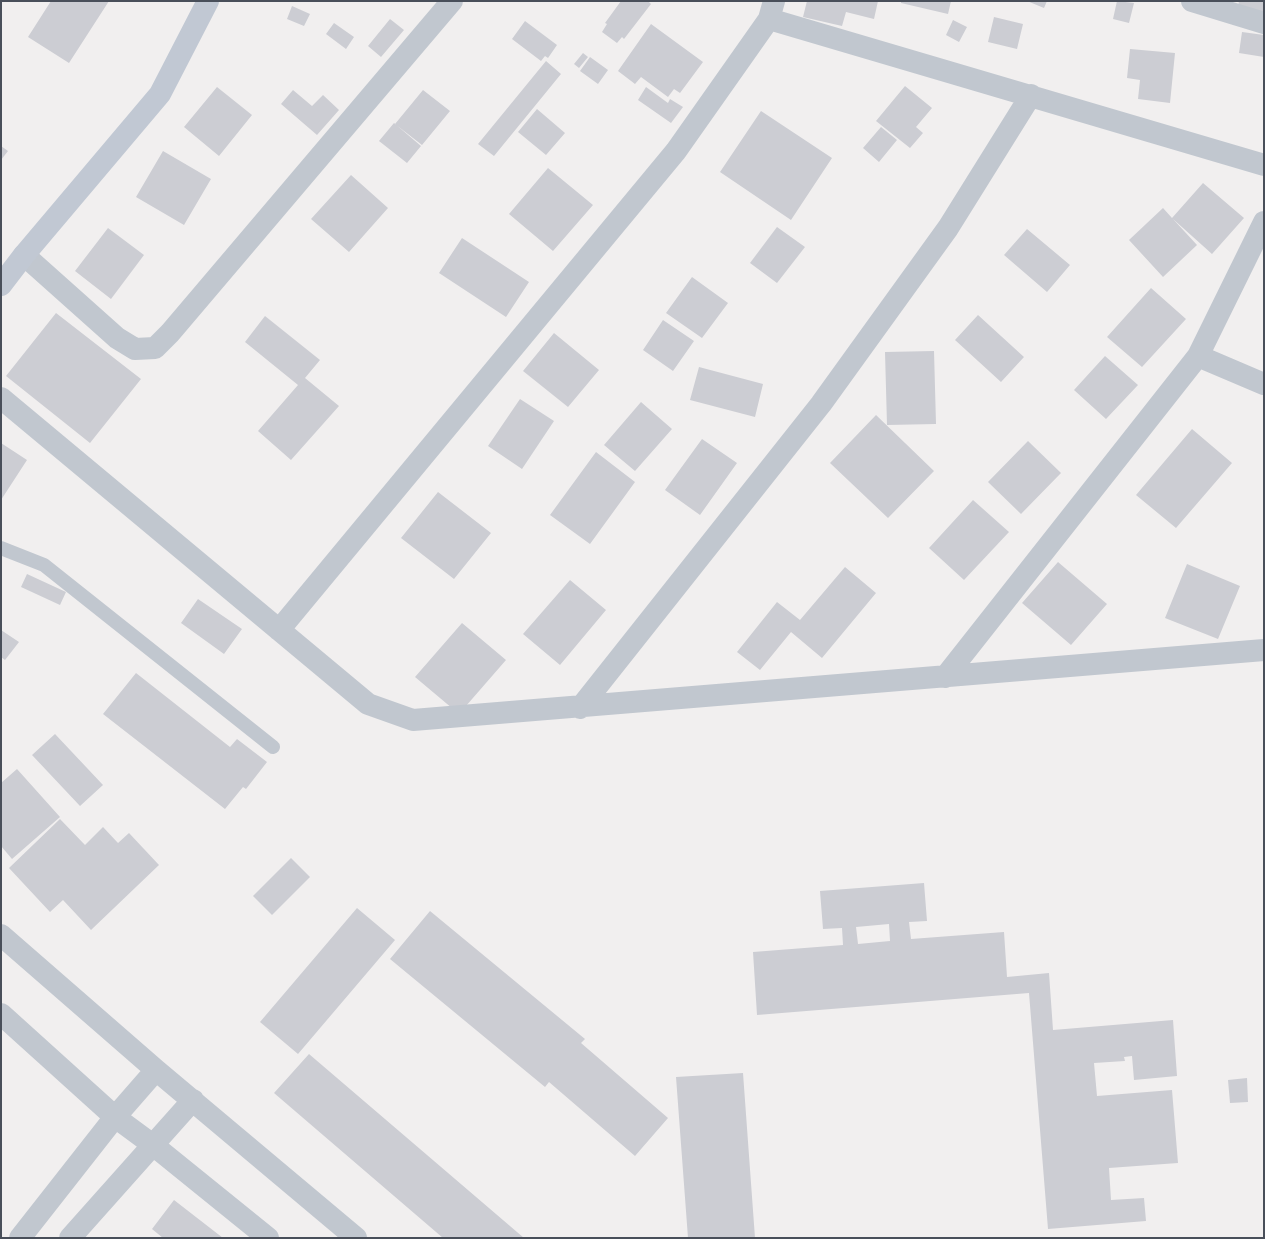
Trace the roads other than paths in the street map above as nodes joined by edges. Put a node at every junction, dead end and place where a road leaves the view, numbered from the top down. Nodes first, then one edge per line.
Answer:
1 (208, 1) edge
2 (452, 1) edge
3 (1192, 1) edge
4 (772, 10) edge
5 (1264, 23) edge
6 (1031, 95) junction
7 (1264, 165) edge
8 (1264, 222) edge
9 (24, 255) junction
10 (1, 286) edge
11 (1198, 356) junction
12 (1264, 384) edge
13 (1, 398) edge
14 (1, 548) edge
15 (279, 630) junction
16 (1264, 650) edge
17 (945, 677) junction
18 (580, 708) junction
19 (273, 747) dead end
20 (1, 935) edge
21 (1, 1014) edge
22 (156, 1070) junction
23 (193, 1100) junction
24 (115, 1117) junction
25 (153, 1144) junction
26 (20, 1238) edge
27 (70, 1238) edge
28 (268, 1238) edge
29 (356, 1238) edge

1 - 9 street
2 - 9 street
3 - 5 street
4 - 6 street
4 - 15 street
6 - 7 street
6 - 18 street
8 - 11 street
9 - 10 street
11 - 12 street
11 - 17 street
13 - 15 street
14 - 19 lane
15 - 18 street
16 - 17 street
17 - 18 street
20 - 22 street
21 - 24 street
22 - 23 street
22 - 24 street
23 - 25 street
23 - 29 street
24 - 25 street
24 - 26 street
25 - 27 street
25 - 28 street

